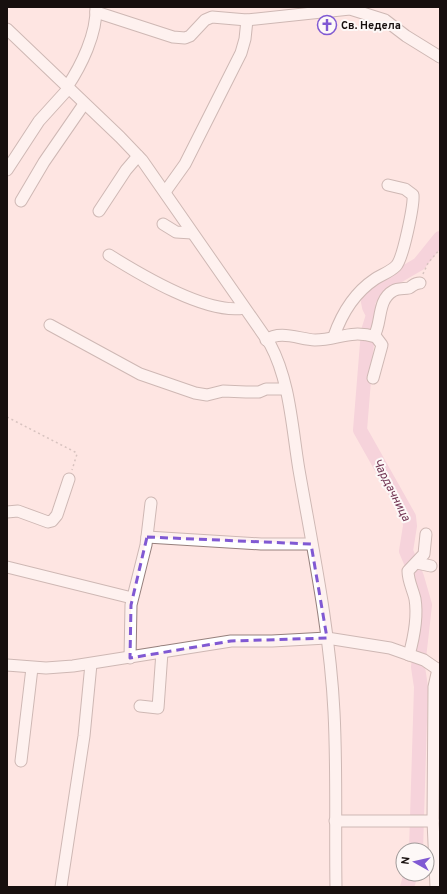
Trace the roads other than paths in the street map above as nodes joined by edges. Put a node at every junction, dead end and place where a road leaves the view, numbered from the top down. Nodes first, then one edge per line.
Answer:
1 (336, 8) edge
2 (96, 10) edge
3 (247, 20) junction
4 (7, 29) edge
5 (440, 57) edge
6 (67, 88) junction
7 (84, 104) junction
8 (138, 156) junction
9 (7, 170) edge
10 (388, 185) dead end
11 (165, 192) junction
12 (21, 201) dead end
13 (99, 211) dead end
14 (163, 224) dead end
15 (192, 233) junction
16 (109, 255) dead end
17 (420, 283) road end
18 (244, 308) junction
19 (50, 325) dead end
20 (370, 335) junction
21 (334, 336) junction
22 (266, 340) junction
23 (373, 378) dead end
24 (285, 389) junction
25 (69, 479) road end
26 (151, 503) dead end
27 (7, 512) edge
28 (426, 534) dead end
29 (147, 537) junction
30 (311, 544) junction
31 (414, 566) junction
32 (431, 566) dead end
33 (7, 567) edge
34 (132, 598) junction
35 (327, 638) junction
36 (162, 652) junction
37 (416, 657) junction
38 (130, 658) junction
39 (92, 664) junction
40 (7, 665) edge
41 (32, 668) junction
42 (439, 670) edge
43 (140, 706) dead end
44 (21, 762) dead end
45 (335, 821) junction
46 (433, 821) junction
47 (61, 887) edge
48 (336, 887) edge
49 (436, 887) edge

1 - 3 street
1 - 5 street
2 - 3 street
2 - 6 street
3 - 11 street
4 - 6 street
6 - 7 street
6 - 9 street
7 - 8 street
7 - 12 street
8 - 11 street
8 - 13 street
10 - 21 street
11 - 15 street
14 - 15 street
15 - 18 street
16 - 18 street
17 - 20 street
18 - 22 street
19 - 24 street
20 - 21 street
20 - 23 street
21 - 22 street
22 - 24 street
24 - 30 street
25 - 27 street
26 - 29 street
28 - 31 street
29 - 30 street
29 - 34 street
30 - 35 street
31 - 32 street
31 - 37 street
33 - 34 street
34 - 38 street
35 - 36 street
35 - 37 street
35 - 45 street
36 - 38 street
36 - 43 street
37 - 42 street
38 - 39 street
39 - 41 street
39 - 47 street
40 - 41 street
41 - 44 street
42 - 46 street
45 - 46 street
45 - 48 street
46 - 49 street

